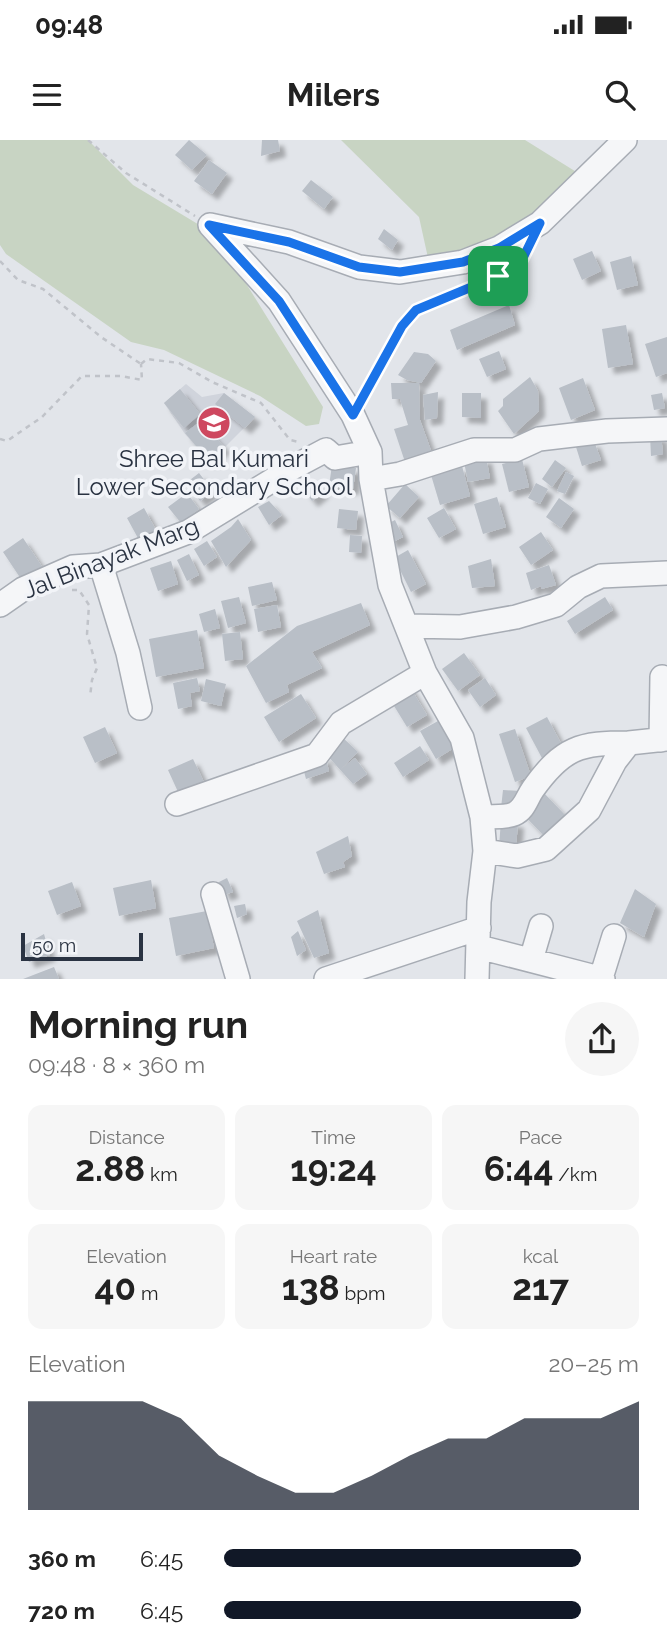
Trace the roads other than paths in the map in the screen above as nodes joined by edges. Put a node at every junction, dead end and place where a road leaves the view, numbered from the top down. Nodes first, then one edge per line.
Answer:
1 (625, 140) edge
2 (667, 429) edge
3 (370, 452) junction
4 (371, 479) junction
5 (101, 565) junction
6 (667, 573) edge
7 (0, 605) edge
8 (407, 626) junction
9 (425, 673) junction
10 (662, 677) dead end
11 (140, 708) dead end
12 (664, 740) edge
13 (629, 743) junction
14 (177, 804) dead end
15 (482, 817) junction
16 (485, 851) junction
17 (213, 894) dead end
18 (541, 926) dead end
19 (614, 936) dead end
20 (479, 938) junction
21 (531, 960) junction
22 (238, 979) edge
23 (326, 979) edge
24 (477, 979) edge
25 (602, 979) edge

1 - 3 street
2 - 4 street
3 - 4 street
3 - 5 street, Jal Binayak Marg
4 - 8 street
5 - 7 street, Jal Binayak Marg
5 - 11 street
6 - 8 street
8 - 9 street
9 - 14 street
9 - 15 street
10 - 12 street
12 - 13 street
13 - 15 street
13 - 16 street
15 - 16 street
16 - 20 street
17 - 22 street
18 - 21 street
19 - 25 street
20 - 21 street
20 - 23 street
20 - 24 street
21 - 25 street

